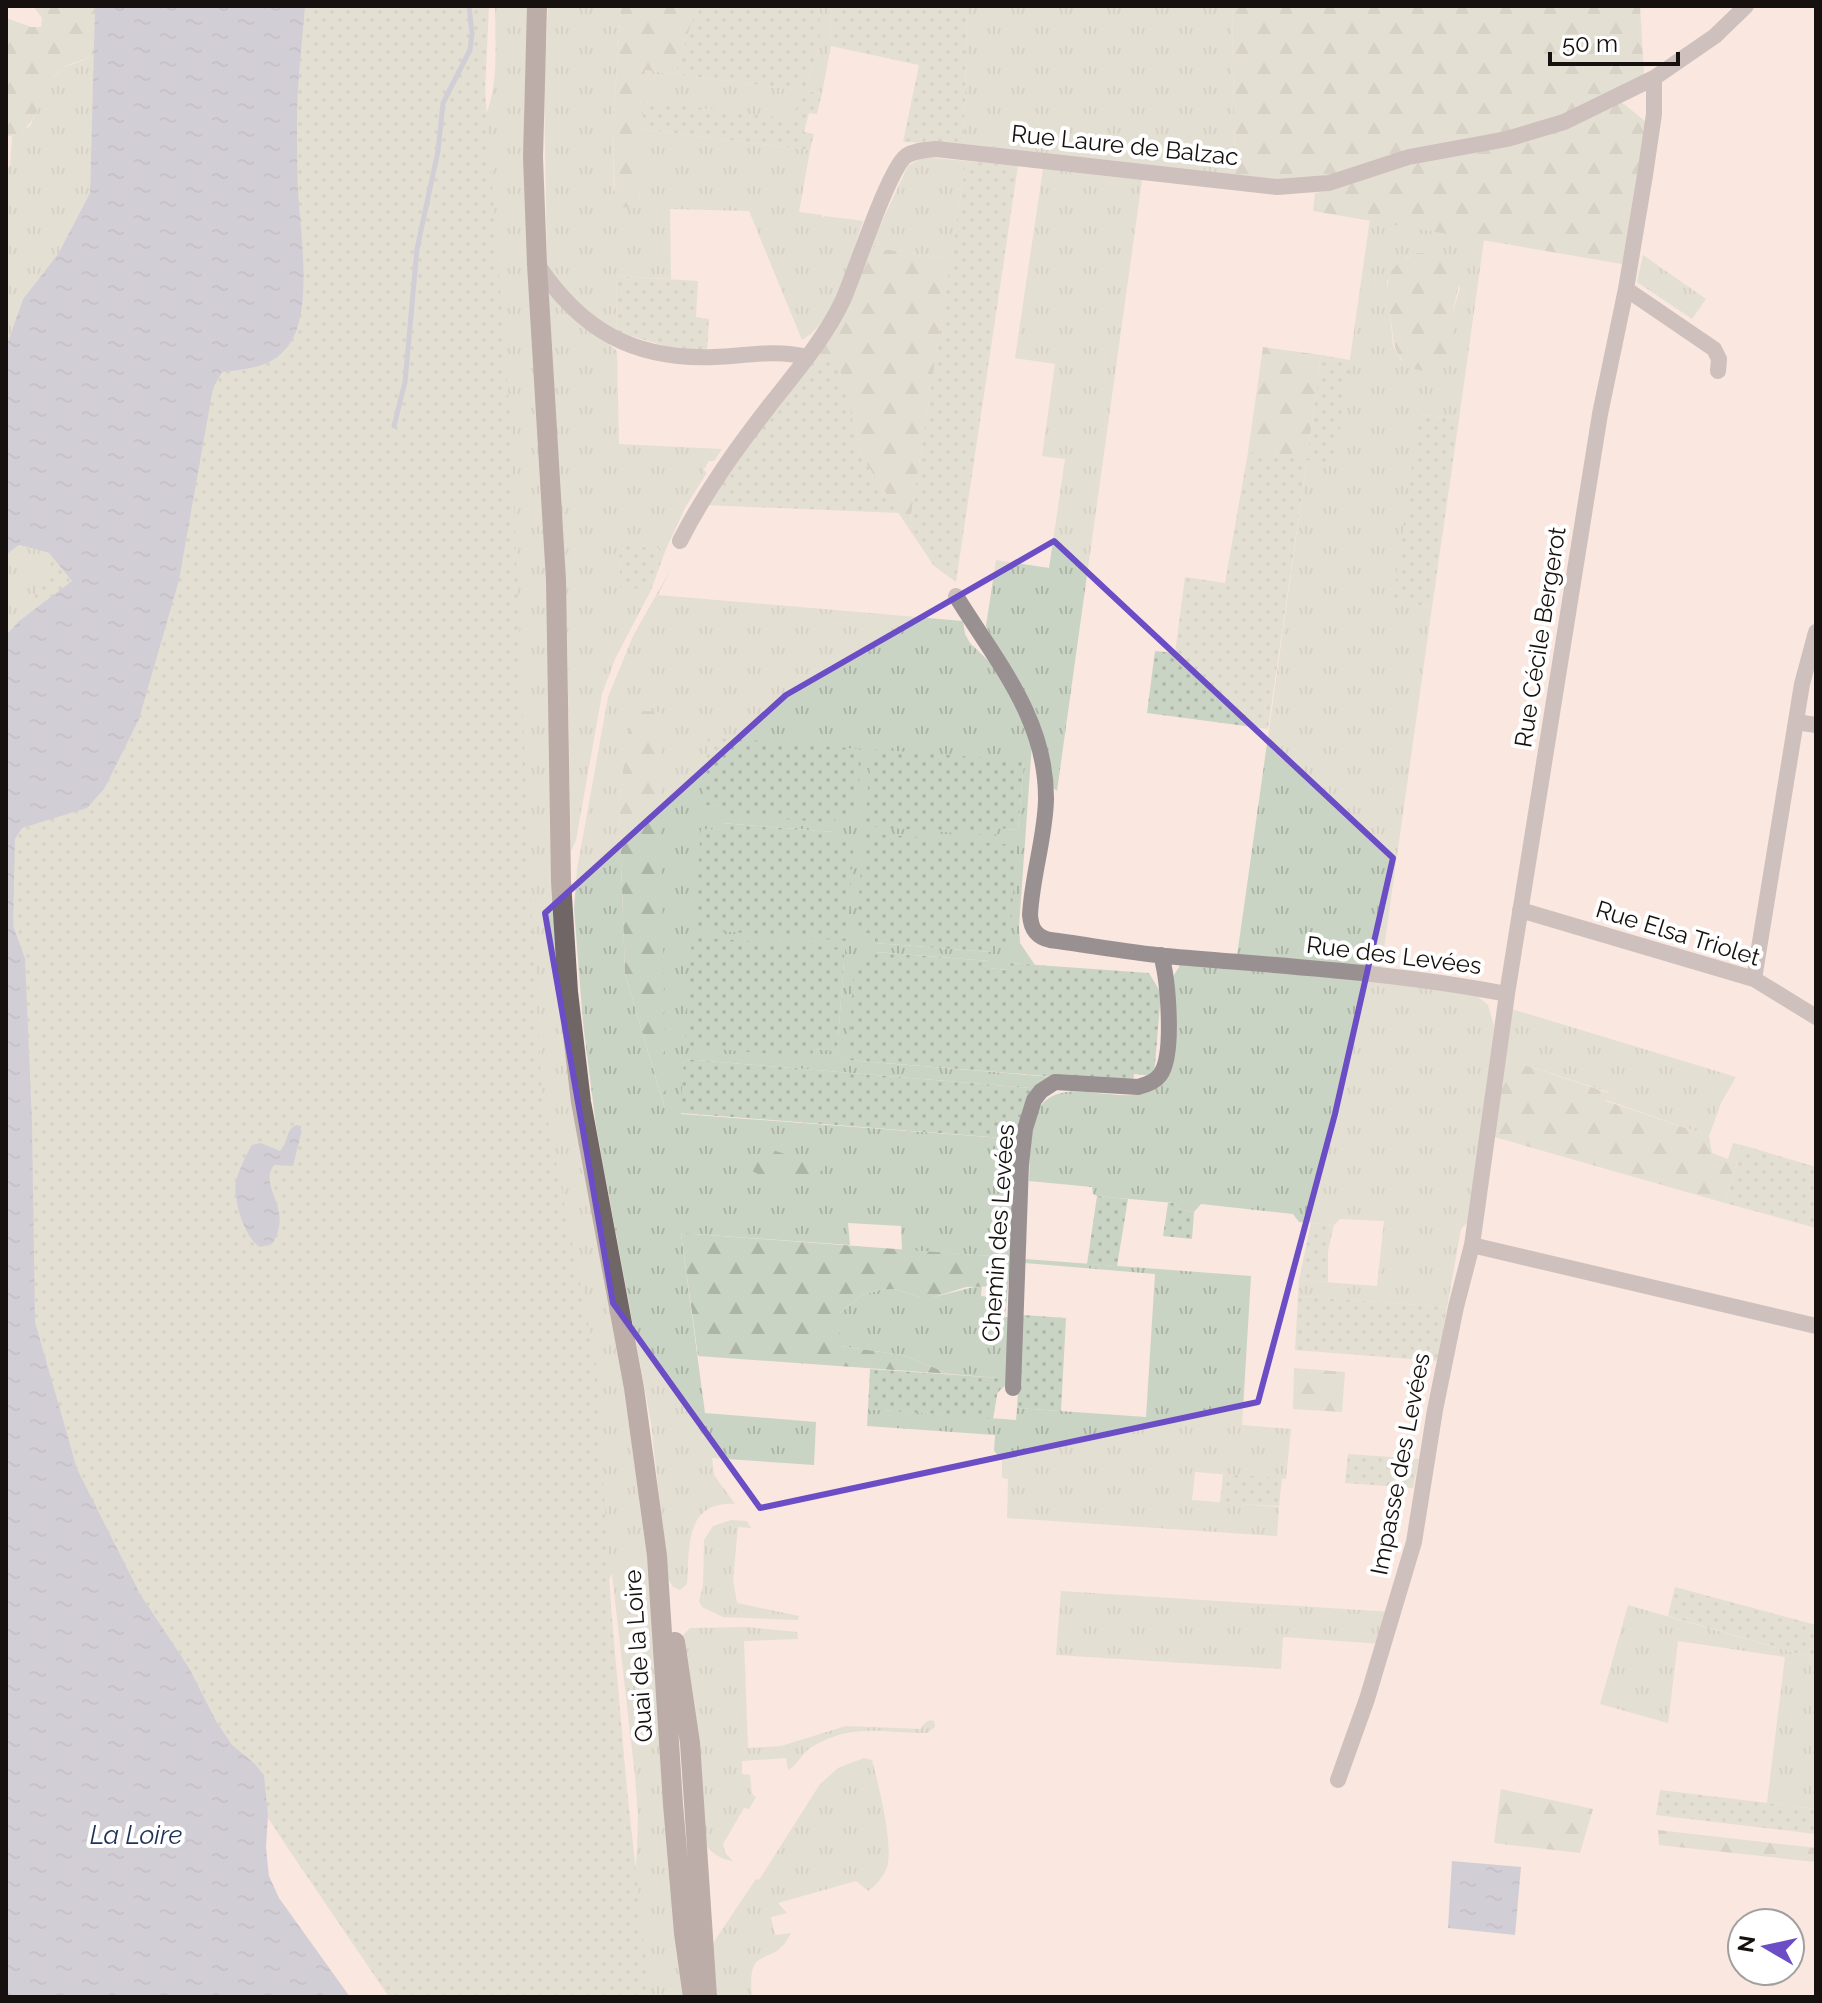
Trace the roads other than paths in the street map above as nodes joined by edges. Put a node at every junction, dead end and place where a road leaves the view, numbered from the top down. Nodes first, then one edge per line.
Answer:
1 (537, 6) edge
2 (1746, 6) edge
3 (1654, 78) junction
4 (537, 264) junction
5 (1626, 289) junction
6 (806, 357) junction
7 (1718, 371) dead end
8 (680, 541) dead end
9 (956, 596) dead end
10 (1816, 632) edge
11 (1796, 722) junction
12 (1816, 725) edge
13 (1520, 910) junction
14 (1161, 955) junction
15 (1754, 979) junction
16 (1507, 994) junction
17 (1816, 1017) edge
18 (1472, 1245) junction
19 (1816, 1326) edge
20 (1013, 1388) dead end
21 (657, 1556) junction
22 (1338, 1780) dead end
23 (693, 1997) edge
24 (707, 1997) edge

1 - 4 main road
2 - 3 street, Rue Laure de Balzac
3 - 5 street, Rue Cécile Bergerot
3 - 6 street, Rue Laure de Balzac
4 - 6 street
4 - 21 main road
5 - 7 street
5 - 13 street, Rue Cécile Bergerot
6 - 8 street, Rue Laure de Balzac
9 - 14 street, Rue des Levées
10 - 11 street
11 - 12 street
11 - 15 street
13 - 15 street, Rue Elsa Triolet
13 - 16 street, Rue Cécile Bergerot
14 - 16 street, Rue des Levées
14 - 20 street, Chemin des Levées
15 - 17 street, Rue Elsa Triolet
16 - 18 street, Rue des Levées
18 - 19 street
18 - 22 street, Impasse des Levées
21 - 23 main road, Quai de la Loire
21 - 24 main road, Quai de la Loire

